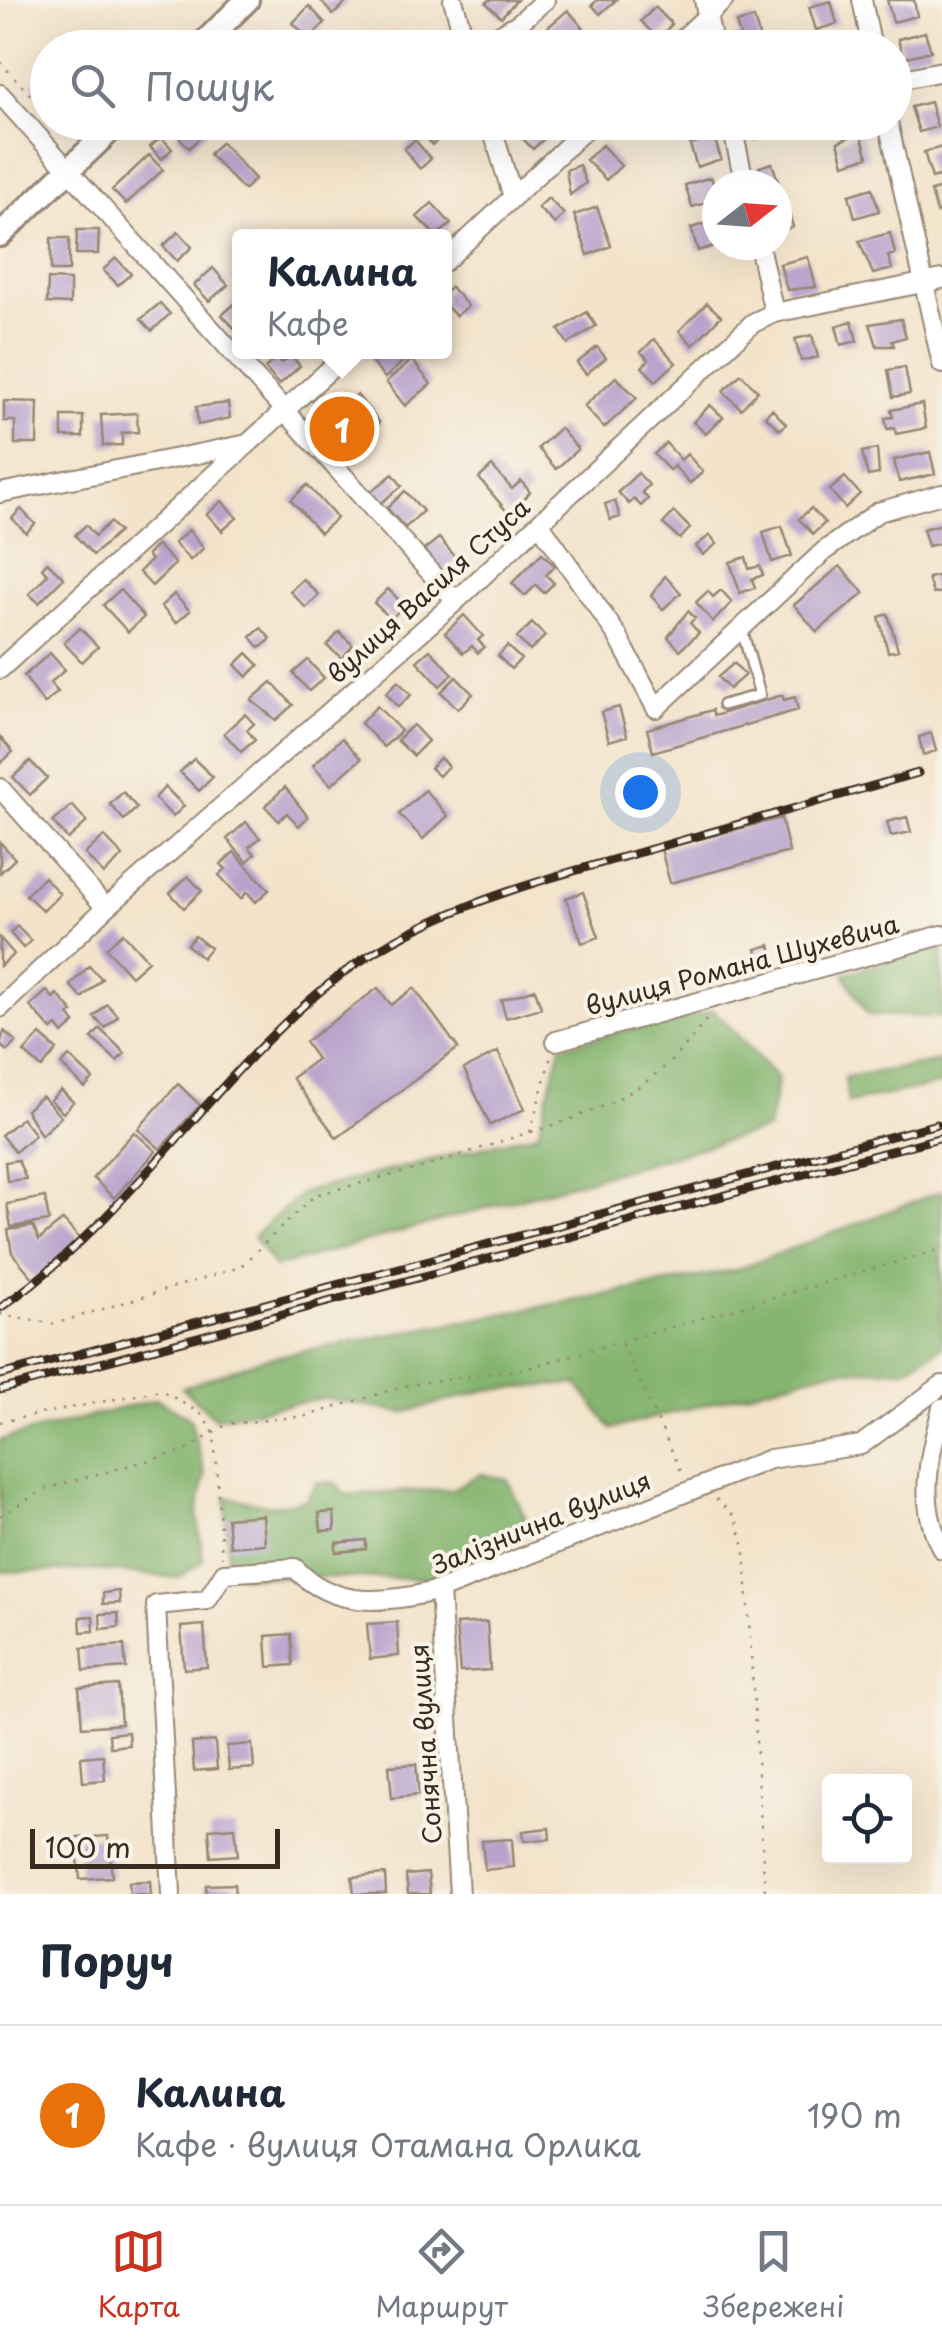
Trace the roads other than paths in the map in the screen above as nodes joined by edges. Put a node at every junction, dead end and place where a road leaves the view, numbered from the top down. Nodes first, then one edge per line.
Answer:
1 (247, 0) edge
2 (453, 0) edge
3 (545, 0) edge
4 (724, 0) edge
5 (862, 0) edge
6 (705, 8) edge
7 (218, 30) edge
8 (461, 30) edge
9 (508, 30) edge
10 (687, 30) edge
11 (868, 30) edge
12 (942, 71) edge
13 (912, 78) edge
14 (0, 94) edge
15 (30, 128) edge
16 (41, 140) edge
17 (100, 140) edge
18 (496, 140) edge
19 (574, 140) edge
20 (735, 140) edge
21 (893, 140) edge
22 (68, 170) junction
23 (742, 170) edge
24 (513, 197) junction
25 (0, 235) edge
26 (452, 254) edge
27 (762, 260) edge
28 (933, 281) edge
29 (774, 313) junction
30 (232, 350) edge
31 (240, 359) edge
32 (342, 359) edge
33 (942, 364) edge
34 (287, 410) junction
35 (248, 444) junction
36 (0, 493) edge
37 (942, 494) edge
38 (540, 524) junction
39 (456, 601) junction
40 (742, 628) junction
41 (0, 669) edge
42 (724, 705) dead end
43 (0, 788) edge
44 (106, 908) junction
45 (942, 935) edge
46 (0, 1008) edge
47 (556, 1040) road end
48 (942, 1385) edge
49 (942, 1408) edge
50 (942, 1549) edge
51 (440, 1590) junction
52 (171, 1894) edge
53 (459, 1894) edge

1 - 7 street
2 - 8 street
3 - 9 street
4 - 6 street
5 - 11 street
6 - 10 street
12 - 13 street
14 - 15 street
16 - 22 street
17 - 22 street
18 - 24 street
19 - 24 street
20 - 23 street
21 - 28 street
22 - 25 street
22 - 30 street
24 - 26 street
27 - 29 street
28 - 29 street, вулиця Василя Стуса
28 - 33 street
29 - 38 street, вулиця Василя Стуса
31 - 34 street
32 - 34 street
34 - 35 street
34 - 39 street
35 - 36 street
35 - 41 street
37 - 40 street
38 - 39 street, вулиця Василя Стуса
38 - 40 street
39 - 44 street, вулиця Василя Стуса
40 - 42 lane
43 - 44 street
44 - 46 street, вулиця Василя Стуса
45 - 47 street, вулиця Романа Шухевича
48 - 51 street, Залізнична вулиця
49 - 50 street
51 - 52 street, Залізнична вулиця
51 - 53 street, Сонячна вулиця

